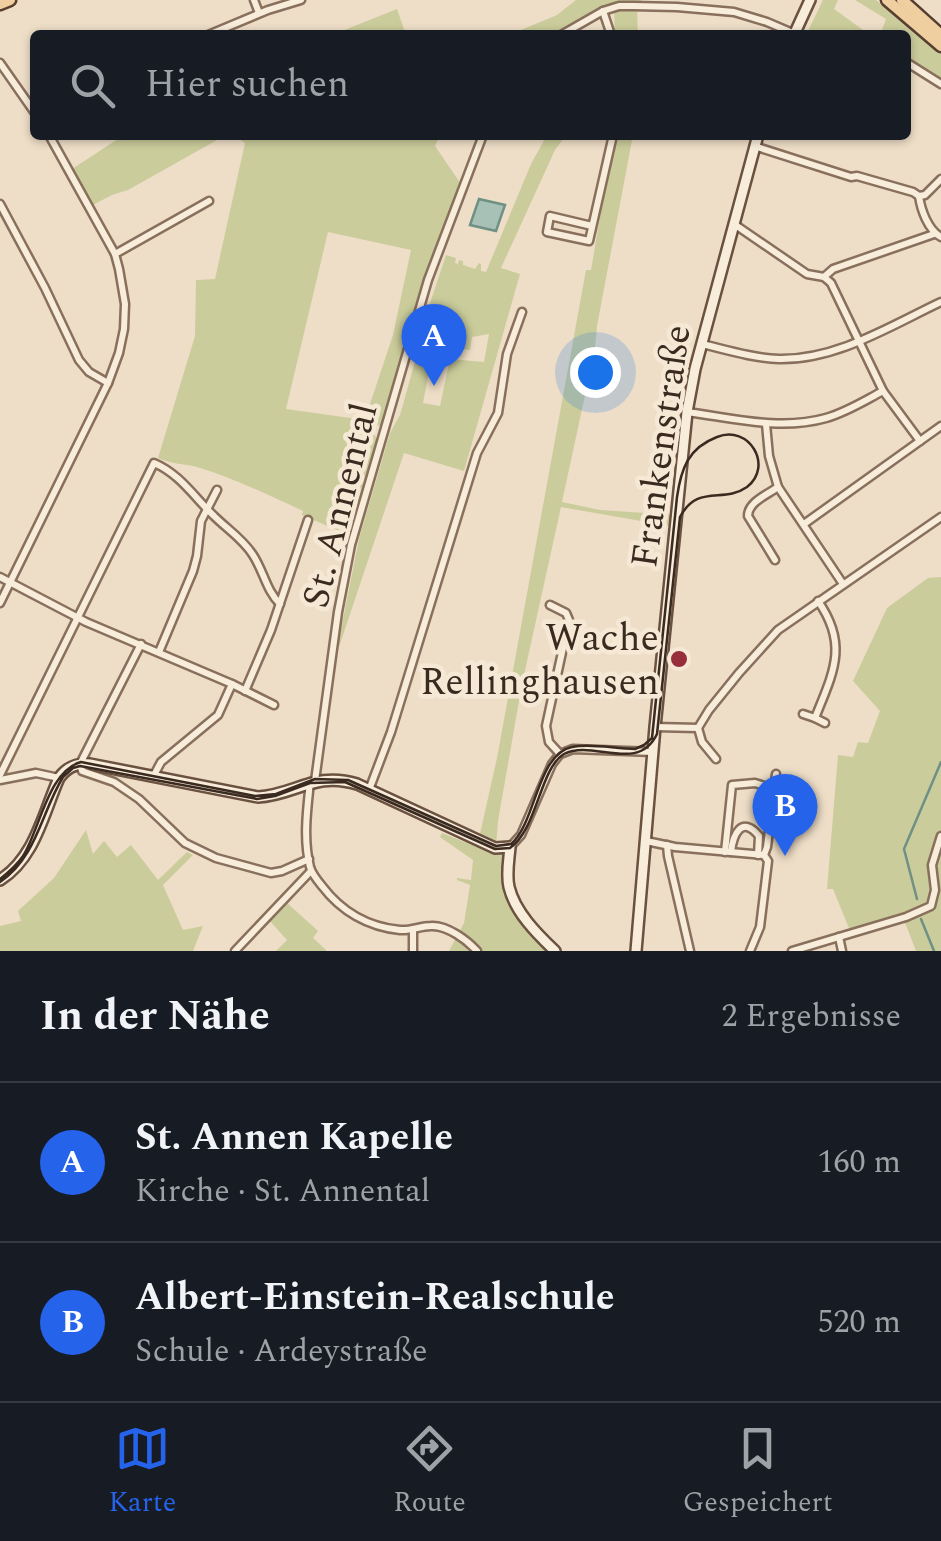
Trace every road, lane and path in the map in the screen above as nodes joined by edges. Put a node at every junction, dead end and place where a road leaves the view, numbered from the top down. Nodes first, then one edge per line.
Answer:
1 (10, 0) edge
2 (254, 0) edge
3 (301, 0) edge
4 (683, 0) edge
5 (887, 0) edge
6 (902, 0) edge
7 (808, 1) edge
8 (0, 4) edge
9 (676, 7) junction
10 (603, 11) junction
11 (259, 13) junction
12 (220, 30) edge
13 (570, 30) edge
14 (610, 30) edge
15 (785, 30) edge
16 (796, 30) edge
17 (941, 34) edge
18 (941, 46) edge
19 (0, 63) edge
20 (911, 65) edge
21 (941, 84) edge
22 (30, 106) edge
23 (51, 140) edge
24 (481, 140) edge
25 (612, 140) edge
26 (756, 140) edge
27 (754, 146) junction
28 (941, 180) edge
29 (920, 196) junction
30 (209, 201) dead end
31 (0, 204) edge
32 (734, 224) junction
33 (592, 226) junction
34 (938, 235) edge
35 (115, 254) junction
36 (824, 277) junction
37 (941, 302) edge
38 (522, 312) dead end
39 (859, 340) junction
40 (702, 344) junction
41 (108, 383) junction
42 (883, 391) junction
43 (687, 412) junction
44 (766, 424) junction
45 (941, 426) edge
46 (920, 441) junction
47 (778, 487) junction
48 (218, 490) dead end
49 (206, 507) junction
50 (941, 517) edge
51 (308, 520) dead end
52 (803, 524) junction
53 (774, 560) dead end
54 (0, 577) edge
55 (10, 582) junction
56 (843, 584) junction
57 (818, 601) junction
58 (0, 603) edge
59 (280, 604) junction
60 (550, 604) dead end
61 (79, 617) junction
62 (141, 644) junction
63 (159, 652) junction
64 (232, 684) junction
65 (245, 692) junction
66 (274, 704) dead end
67 (803, 714) dead end
68 (815, 718) junction
69 (825, 723) dead end
70 (655, 727) junction
71 (698, 728) junction
72 (653, 752) junction
73 (560, 754) junction
74 (716, 758) dead end
75 (80, 764) junction
76 (776, 774) dead end
77 (0, 778) edge
78 (60, 778) junction
79 (153, 778) junction
80 (313, 781) junction
81 (774, 789) junction
82 (369, 790) junction
83 (941, 836) edge
84 (646, 842) junction
85 (668, 845) junction
86 (510, 847) junction
87 (728, 852) junction
88 (761, 855) junction
89 (309, 859) junction
90 (311, 871) junction
91 (0, 880) edge
92 (413, 930) junction
93 (839, 937) junction
94 (751, 950) edge
95 (235, 951) edge
96 (413, 951) edge
97 (477, 951) edge
98 (555, 951) edge
99 (636, 951) edge
100 (690, 951) edge
101 (792, 951) edge
102 (842, 951) edge

1 - 8 main road
2 - 11 street
3 - 11 street
4 - 9 street
5 - 18 main road
6 - 17 main road
7 - 16 main road
9 - 10 street
9 - 15 street
10 - 13 street
10 - 14 street
11 - 12 street
19 - 22 street
20 - 21 street
23 - 35 street
24 - 80 street, St. Annental
25 - 33 street
26 - 27 main road, Frankenstraße
27 - 29 street
27 - 32 main road, Frankenstraße
28 - 29 street
29 - 34 street
30 - 35 street
31 - 41 street
32 - 36 street
32 - 40 main road, Frankenstraße
33 - 33 street
34 - 36 street
35 - 41 street
36 - 39 street
37 - 39 street
38 - 82 street
39 - 40 street
39 - 42 street
40 - 43 main road, Frankenstraße
41 - 55 street
42 - 44 street
42 - 46 street
43 - 44 street
43 - 70 main road, Frankenstraße
44 - 47 street
45 - 46 street
46 - 52 street
47 - 52 street
47 - 53 street
48 - 49 street
49 - 59 street
49 - 61 street
49 - 63 street
50 - 56 street
51 - 59 street
52 - 56 street
54 - 55 street
55 - 58 street
55 - 61 street
56 - 57 street
57 - 68 street
57 - 71 street
59 - 65 street
60 - 73 street
61 - 62 street
61 - 77 street
62 - 63 street
62 - 75 street
63 - 64 street
64 - 65 street
64 - 79 street
65 - 66 street
67 - 68 street
68 - 69 street
70 - 71 street
70 - 72 main road, Frankenstraße
71 - 74 street
72 - 73 street
72 - 84 main road, Frankenstraße
73 - 86 street
75 - 78 main road
75 - 79 main road
75 - 89 street
76 - 81 street
77 - 78 street
78 - 91 main road
79 - 80 main road
80 - 82 main road
80 - 89 street, St. Annental
81 - 87 street
81 - 88 street
82 - 86 main road
83 - 93 street
84 - 85 street
84 - 99 main road, Frankenstraße
85 - 87 street
85 - 100 street
86 - 98 main road
87 - 88 street
87 - 88 street
88 - 94 street
89 - 90 street, St. Annental
90 - 92 street
90 - 95 street
92 - 96 street
92 - 97 street
93 - 101 street
93 - 102 street

